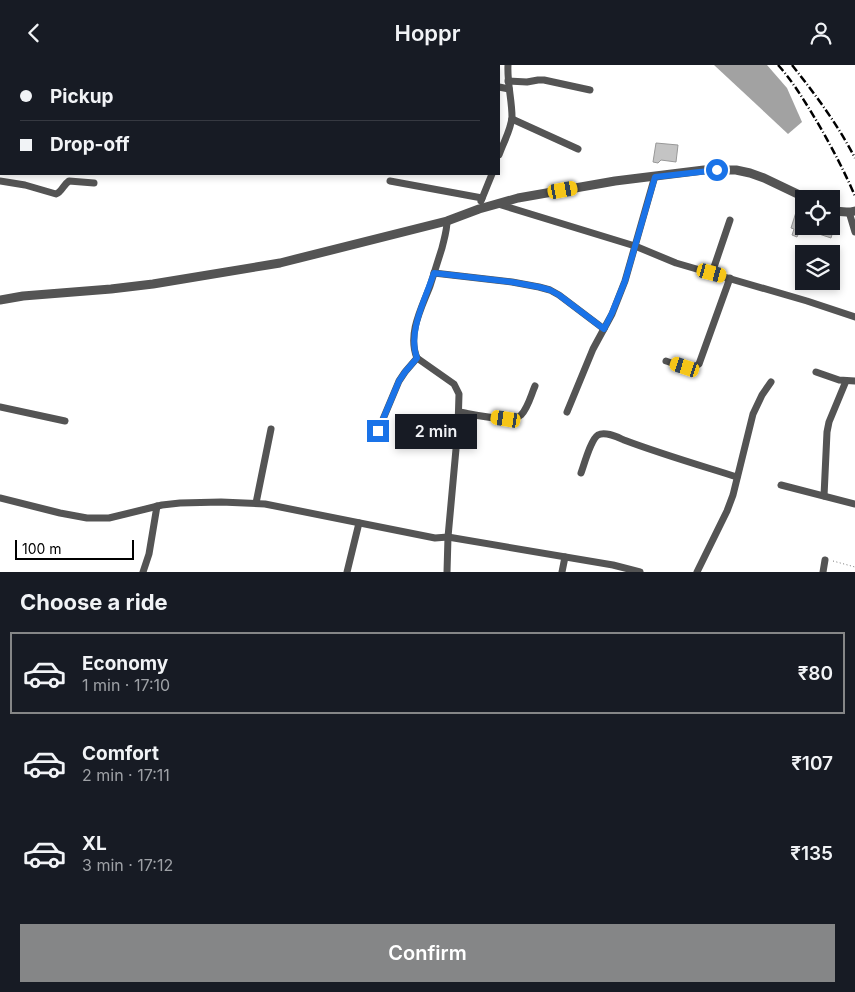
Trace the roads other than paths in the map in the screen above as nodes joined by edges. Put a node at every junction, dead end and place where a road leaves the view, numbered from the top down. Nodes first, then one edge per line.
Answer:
1 (508, 65) edge
2 (508, 81) junction
3 (500, 87) edge
4 (509, 89) junction
5 (590, 90) dead end
6 (512, 119) junction
7 (578, 149) dead end
8 (500, 152) edge
9 (492, 175) edge
10 (655, 177) junction
11 (0, 181) edge
12 (390, 181) dead end
13 (94, 183) dead end
14 (795, 193) edge
15 (482, 198) junction
16 (498, 204) junction
17 (479, 209) junction
18 (852, 212) edge
19 (730, 220) dead end
20 (446, 221) junction
21 (855, 232) edge
22 (635, 246) junction
23 (434, 273) junction
24 (712, 273) junction
25 (730, 278) junction
26 (0, 300) edge
27 (855, 317) edge
28 (604, 329) junction
29 (417, 358) junction
30 (666, 361) dead end
31 (816, 372) dead end
32 (846, 381) junction
33 (855, 381) edge
34 (771, 382) dead end
35 (535, 386) dead end
36 (0, 407) edge
37 (458, 412) junction
38 (567, 412) dead end
39 (65, 421) dead end
40 (271, 429) dead end
41 (378, 431) dead end
42 (581, 473) dead end
43 (737, 477) junction
44 (781, 485) dead end
45 (824, 496) junction
46 (0, 498) edge
47 (256, 503) junction
48 (855, 504) edge
49 (157, 506) junction
50 (359, 523) junction
51 (448, 537) junction
52 (566, 557) junction
53 (826, 559) road end
54 (613, 569) edge
55 (142, 572) edge
56 (347, 572) edge
57 (447, 572) edge
58 (562, 572) edge
59 (640, 572) edge
60 (697, 572) edge
61 (823, 572) edge

1 - 2 street
2 - 4 street
2 - 5 street
3 - 4 street
4 - 6 street
6 - 7 street
6 - 8 street
9 - 15 street
10 - 14 street
10 - 16 street
10 - 22 street
11 - 13 street
12 - 15 street
15 - 17 street
16 - 17 street
16 - 22 street
17 - 20 street
18 - 21 street
19 - 24 street
20 - 23 street
20 - 26 street
22 - 24 street
22 - 28 street
23 - 28 street
23 - 29 street
24 - 25 street
25 - 27 street
25 - 30 street
28 - 38 street
29 - 37 street
29 - 41 street
31 - 32 street
32 - 33 street
32 - 45 street
34 - 43 street
35 - 37 street
36 - 39 street
37 - 51 street
40 - 47 street
42 - 43 street
43 - 60 street
44 - 45 street
45 - 48 street
46 - 49 street
47 - 49 street
47 - 50 street
49 - 55 street
50 - 51 street
50 - 56 street
51 - 52 street
51 - 57 street
52 - 54 street
52 - 58 street
53 - 61 street
54 - 59 street

